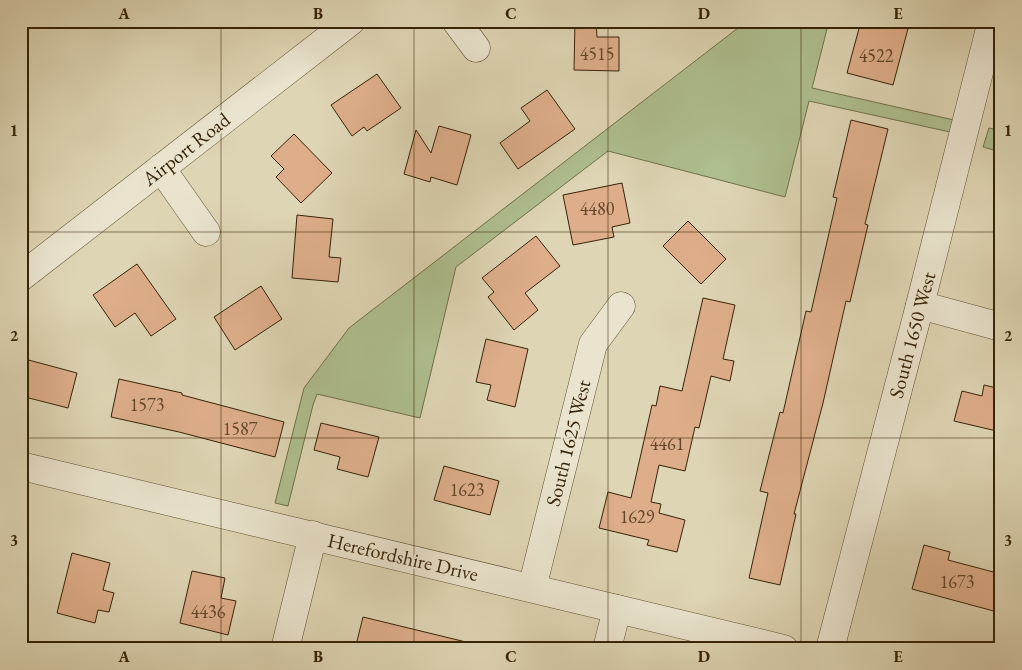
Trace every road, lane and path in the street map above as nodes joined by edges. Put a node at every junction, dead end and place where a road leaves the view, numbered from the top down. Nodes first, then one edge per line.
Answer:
1 (351, 21) edge
2 (456, 21) edge
3 (992, 21) edge
4 (476, 48) dead end
5 (161, 168) junction
6 (206, 232) dead end
7 (21, 277) edge
8 (920, 305) junction
9 (621, 306) dead end
10 (1001, 327) edge
11 (21, 466) edge
12 (313, 536) junction
13 (532, 588) junction
14 (617, 608) junction
15 (285, 649) edge
16 (607, 649) edge
17 (784, 649) edge
18 (830, 649) edge

1 - 5 street, Airport Road
2 - 4 street
3 - 8 street, South 1650 West
5 - 6 street
5 - 7 street, Airport Road
8 - 10 street
8 - 18 street, South 1650 West
9 - 13 street, South 1625 West
11 - 12 street, Herefordshire Drive
12 - 13 street, Herefordshire Drive
12 - 15 street
13 - 14 street, Herefordshire Drive
14 - 16 street
14 - 17 street, Herefordshire Drive

